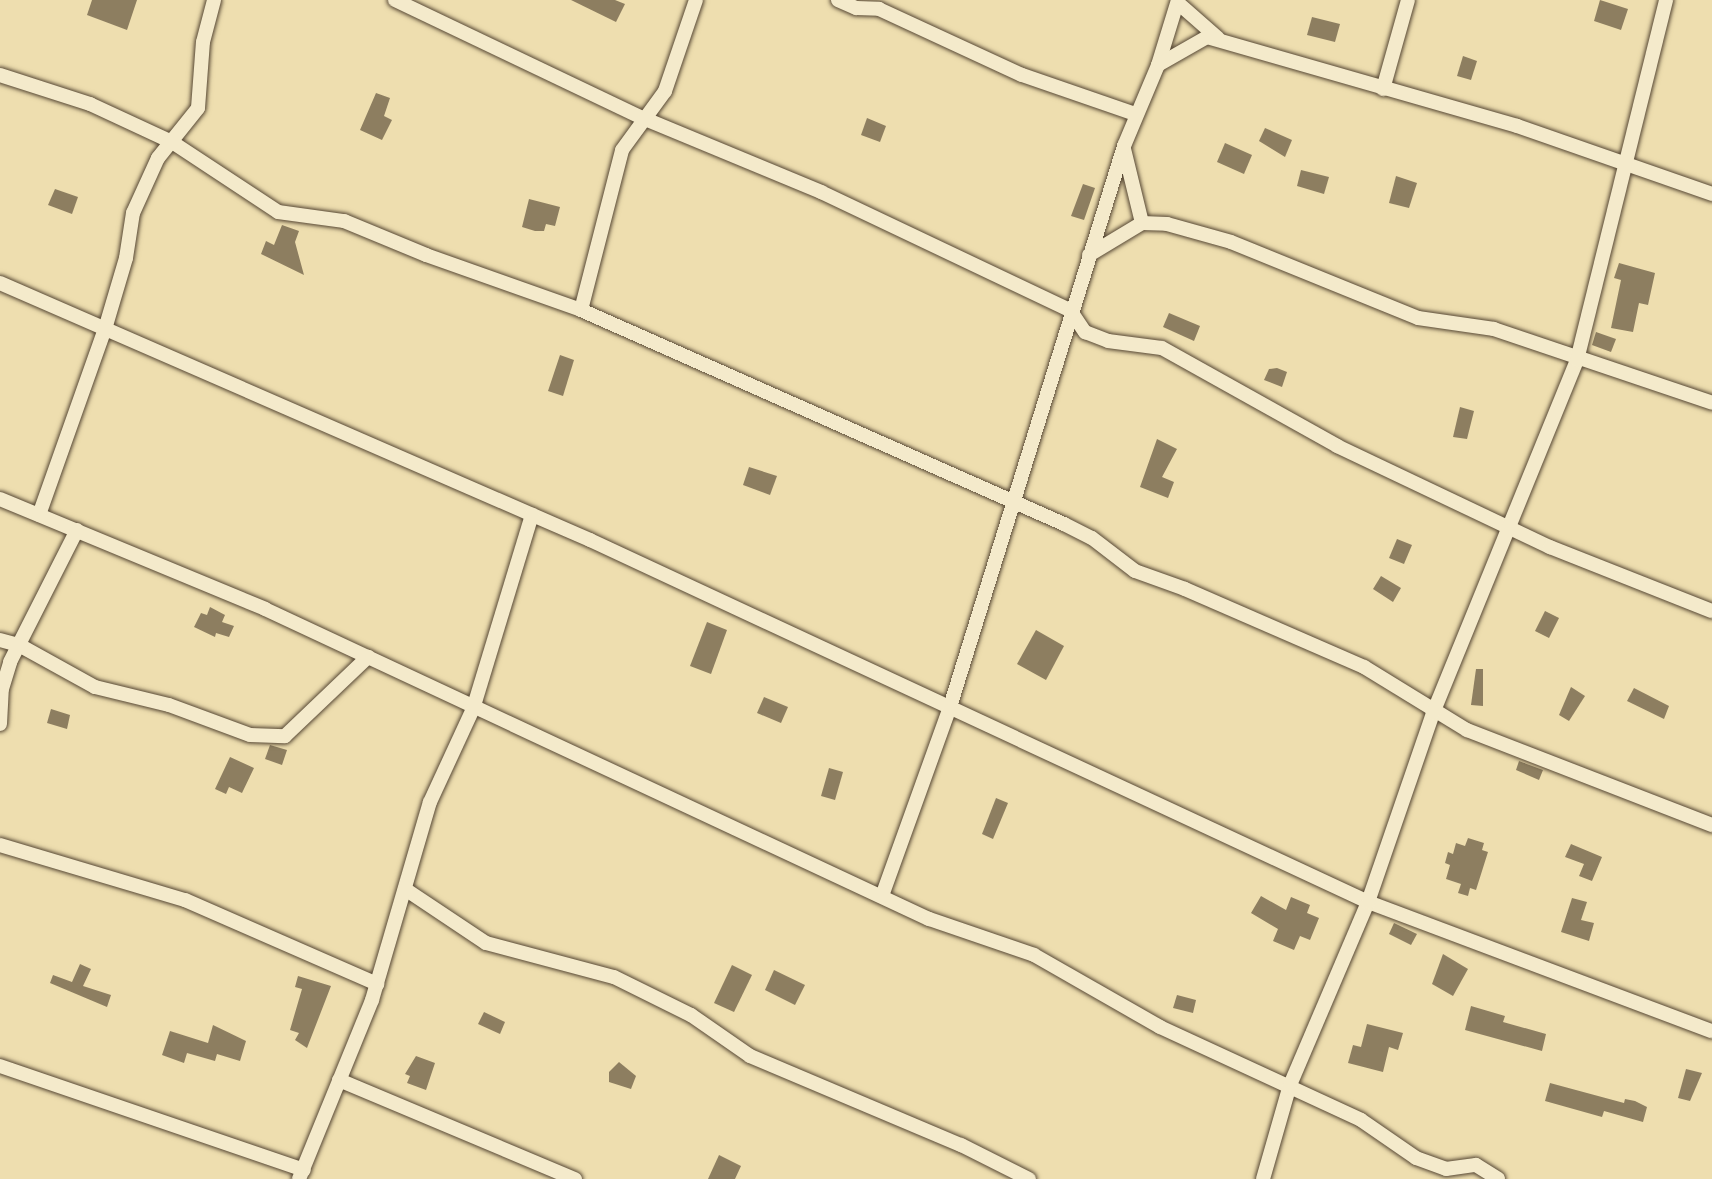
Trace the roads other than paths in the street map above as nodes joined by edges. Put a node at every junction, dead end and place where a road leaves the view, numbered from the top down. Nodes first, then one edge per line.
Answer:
1 (214, 0) edge
2 (395, 0) edge
3 (696, 0) edge
4 (838, 0) edge
5 (1409, 0) edge
6 (1667, 0) edge
7 (1178, 1) edge
8 (1222, 41) junction
9 (1158, 65) junction
10 (0, 75) edge
11 (1383, 89) junction
12 (1135, 114) junction
13 (645, 119) junction
14 (172, 142) junction
15 (1124, 146) junction
16 (1627, 163) junction
17 (1712, 194) edge
18 (1142, 223) junction
19 (1090, 255) junction
20 (0, 283) edge
21 (581, 310) junction
22 (1070, 310) junction
23 (105, 330) junction
24 (1577, 360) junction
25 (1712, 403) edge
26 (0, 499) edge
27 (1010, 502) junction
28 (39, 515) junction
29 (532, 515) junction
30 (1511, 528) junction
31 (76, 530) junction
32 (1712, 611) edge
33 (0, 640) edge
34 (19, 645) junction
35 (368, 657) junction
36 (473, 709) junction
37 (949, 710) junction
38 (1433, 713) junction
39 (0, 724) edge
40 (1712, 825) edge
41 (0, 845) edge
42 (405, 889) junction
43 (882, 896) junction
44 (1368, 902) junction
45 (377, 984) junction
46 (1712, 1031) edge
47 (0, 1066) edge
48 (339, 1080) junction
49 (1290, 1085) junction
50 (302, 1175) edge
51 (575, 1179) edge
52 (1029, 1179) edge
53 (1263, 1179) edge
54 (1498, 1179) edge

1 - 14 street
2 - 13 street
3 - 13 street
4 - 12 street
5 - 11 street
6 - 16 street
7 - 8 street
7 - 9 street
8 - 9 street
8 - 11 street
9 - 12 street
10 - 14 street
11 - 16 street
12 - 15 street
13 - 21 street
13 - 22 street
14 - 21 street
14 - 23 street
15 - 18 street
15 - 19 street
16 - 17 street
16 - 24 street
18 - 19 street
18 - 24 street
19 - 22 street
20 - 23 street
21 - 27 street
22 - 27 street
22 - 30 street
23 - 28 street
23 - 29 street
24 - 25 street
24 - 30 street
26 - 28 street
27 - 37 street
27 - 38 street
28 - 31 street
29 - 36 street
29 - 37 street
30 - 32 street
30 - 38 street
31 - 34 street
31 - 35 street
33 - 34 street
34 - 35 street
34 - 39 street
35 - 36 street
36 - 42 street
36 - 43 street
37 - 43 street
37 - 44 street
38 - 40 street
38 - 44 street
41 - 45 street
42 - 45 street
42 - 52 street
43 - 49 street
44 - 46 street
44 - 49 street
45 - 48 street
47 - 50 street
48 - 50 street
48 - 51 street
49 - 53 street
49 - 54 street

